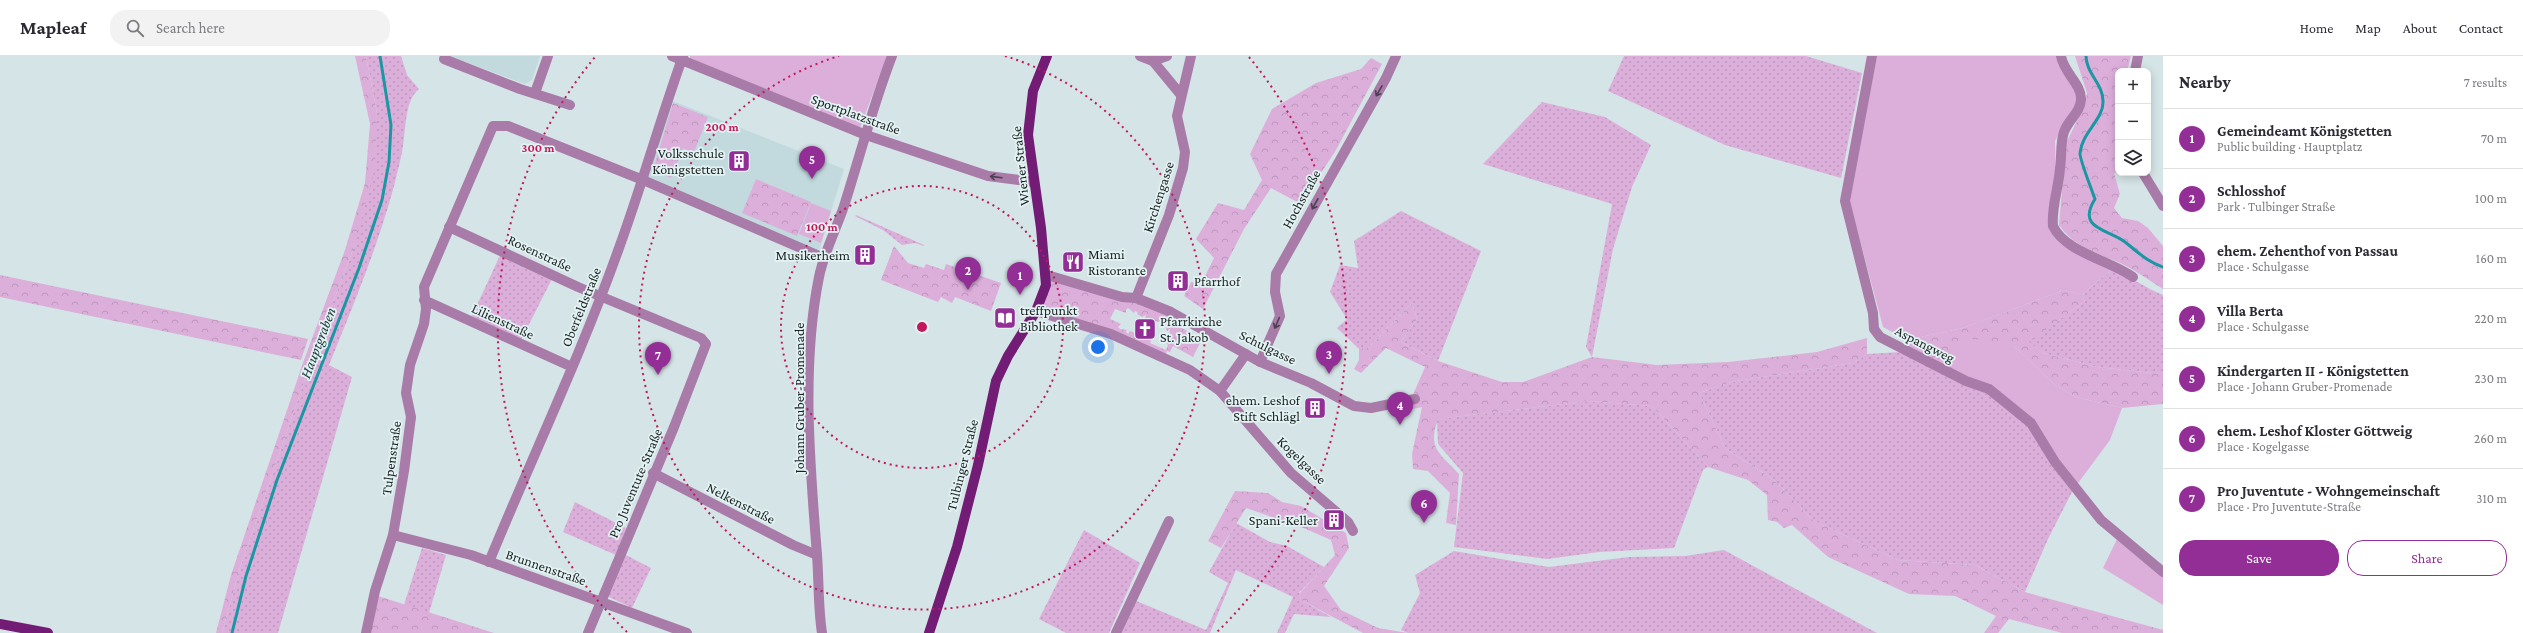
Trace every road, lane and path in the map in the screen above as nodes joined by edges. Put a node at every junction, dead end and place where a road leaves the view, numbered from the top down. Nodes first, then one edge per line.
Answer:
1 (548, 56) edge
2 (672, 56) edge
3 (892, 56) edge
4 (1047, 56) edge
5 (1140, 56) edge
6 (1167, 56) edge
7 (1191, 56) edge
8 (1396, 56) edge
9 (1872, 56) edge
10 (2061, 56) edge
11 (2138, 56) edge
12 (683, 58) edge
13 (444, 59) dead end
14 (1153, 61) junction
15 (2136, 68) edge
16 (535, 92) junction
17 (1181, 95) junction
18 (570, 105) dead end
19 (866, 135) junction
20 (2145, 176) edge
21 (643, 180) junction
22 (1034, 182) junction
23 (2163, 206) edge
24 (449, 227) junction
25 (824, 258) junction
26 (1047, 275) junction
27 (2133, 277) dead end
28 (601, 296) junction
29 (1136, 298) junction
30 (424, 300) junction
31 (1036, 311) junction
32 (706, 344) joint
33 (1246, 354) junction
34 (1260, 362) junction
35 (572, 367) junction
36 (1220, 391) junction
37 (1415, 399) dead end
38 (653, 473) junction
39 (1169, 520) dead end
40 (1352, 531) dead end
41 (393, 535) junction
42 (817, 555) junction
43 (489, 562) junction
44 (2163, 572) edge
45 (600, 601) junction
46 (0, 624) edge
47 (48, 633) edge
48 (366, 633) edge
49 (588, 633) edge
50 (687, 633) edge
51 (822, 633) edge
52 (928, 633) edge
53 (1116, 633) edge

1 - 16 street
2 - 12 street, Sportplatzstraße
3 - 19 street, Johann Gruber-Promenade
4 - 22 main road, Wiener Straße
5 - 14 street
6 - 14 street
7 - 17 street, Kirchengasse
8 -> 34 street, Hochstraße
9 - 44 street, Aspangweg
10 - 27 street
11 - 15 street
12 - 19 street, Sportplatzstraße
12 - 21 street, Oberfeldstraße
13 - 16 street
14 - 17 street
16 - 18 street
17 - 29 street, Kirchengasse
22 -> 19 street, Sportplatzstraße
19 - 25 street, Johann Gruber-Promenade
20 - 23 street
21 - 24 street, Tulpenstraße
21 - 25 street
21 - 28 street, Oberfeldstraße
22 - 26 main road, Wiener Straße
24 - 28 street, Rosenstraße
24 - 30 street, Tulpenstraße
25 - 42 street, Johann Gruber-Promenade
26 - 29 street, Schulgasse
26 - 31 main road, Tulbinger Straße
28 - 32 street, Rosenstraße
28 - 35 street, Oberfeldstraße
29 - 33 street, Schulgasse
30 - 35 street, Lilienstraße
30 - 41 street, Tulpenstraße
31 - 36 street, Kogelgasse
31 - 52 main road, Tulbinger Straße
32 - 38 street, Pro Juventute-Straße
33 - 34 street, Schulgasse
33 - 36 street
34 - 37 street, Schulgasse
35 - 43 street, Oberfeldstraße
36 - 40 street, Kogelgasse
38 - 42 street, Nelkenstraße
38 - 45 street, Pro Juventute-Straße
39 - 53 street
41 - 43 street, Brunnenstraße
41 - 48 street, Tulpenstraße
42 - 51 street, Johann Gruber-Promenade
43 - 45 street, Brunnenstraße
45 - 49 street, Pro Juventute-Straße
45 - 50 street, Brunnenstraße
46 - 47 main road

